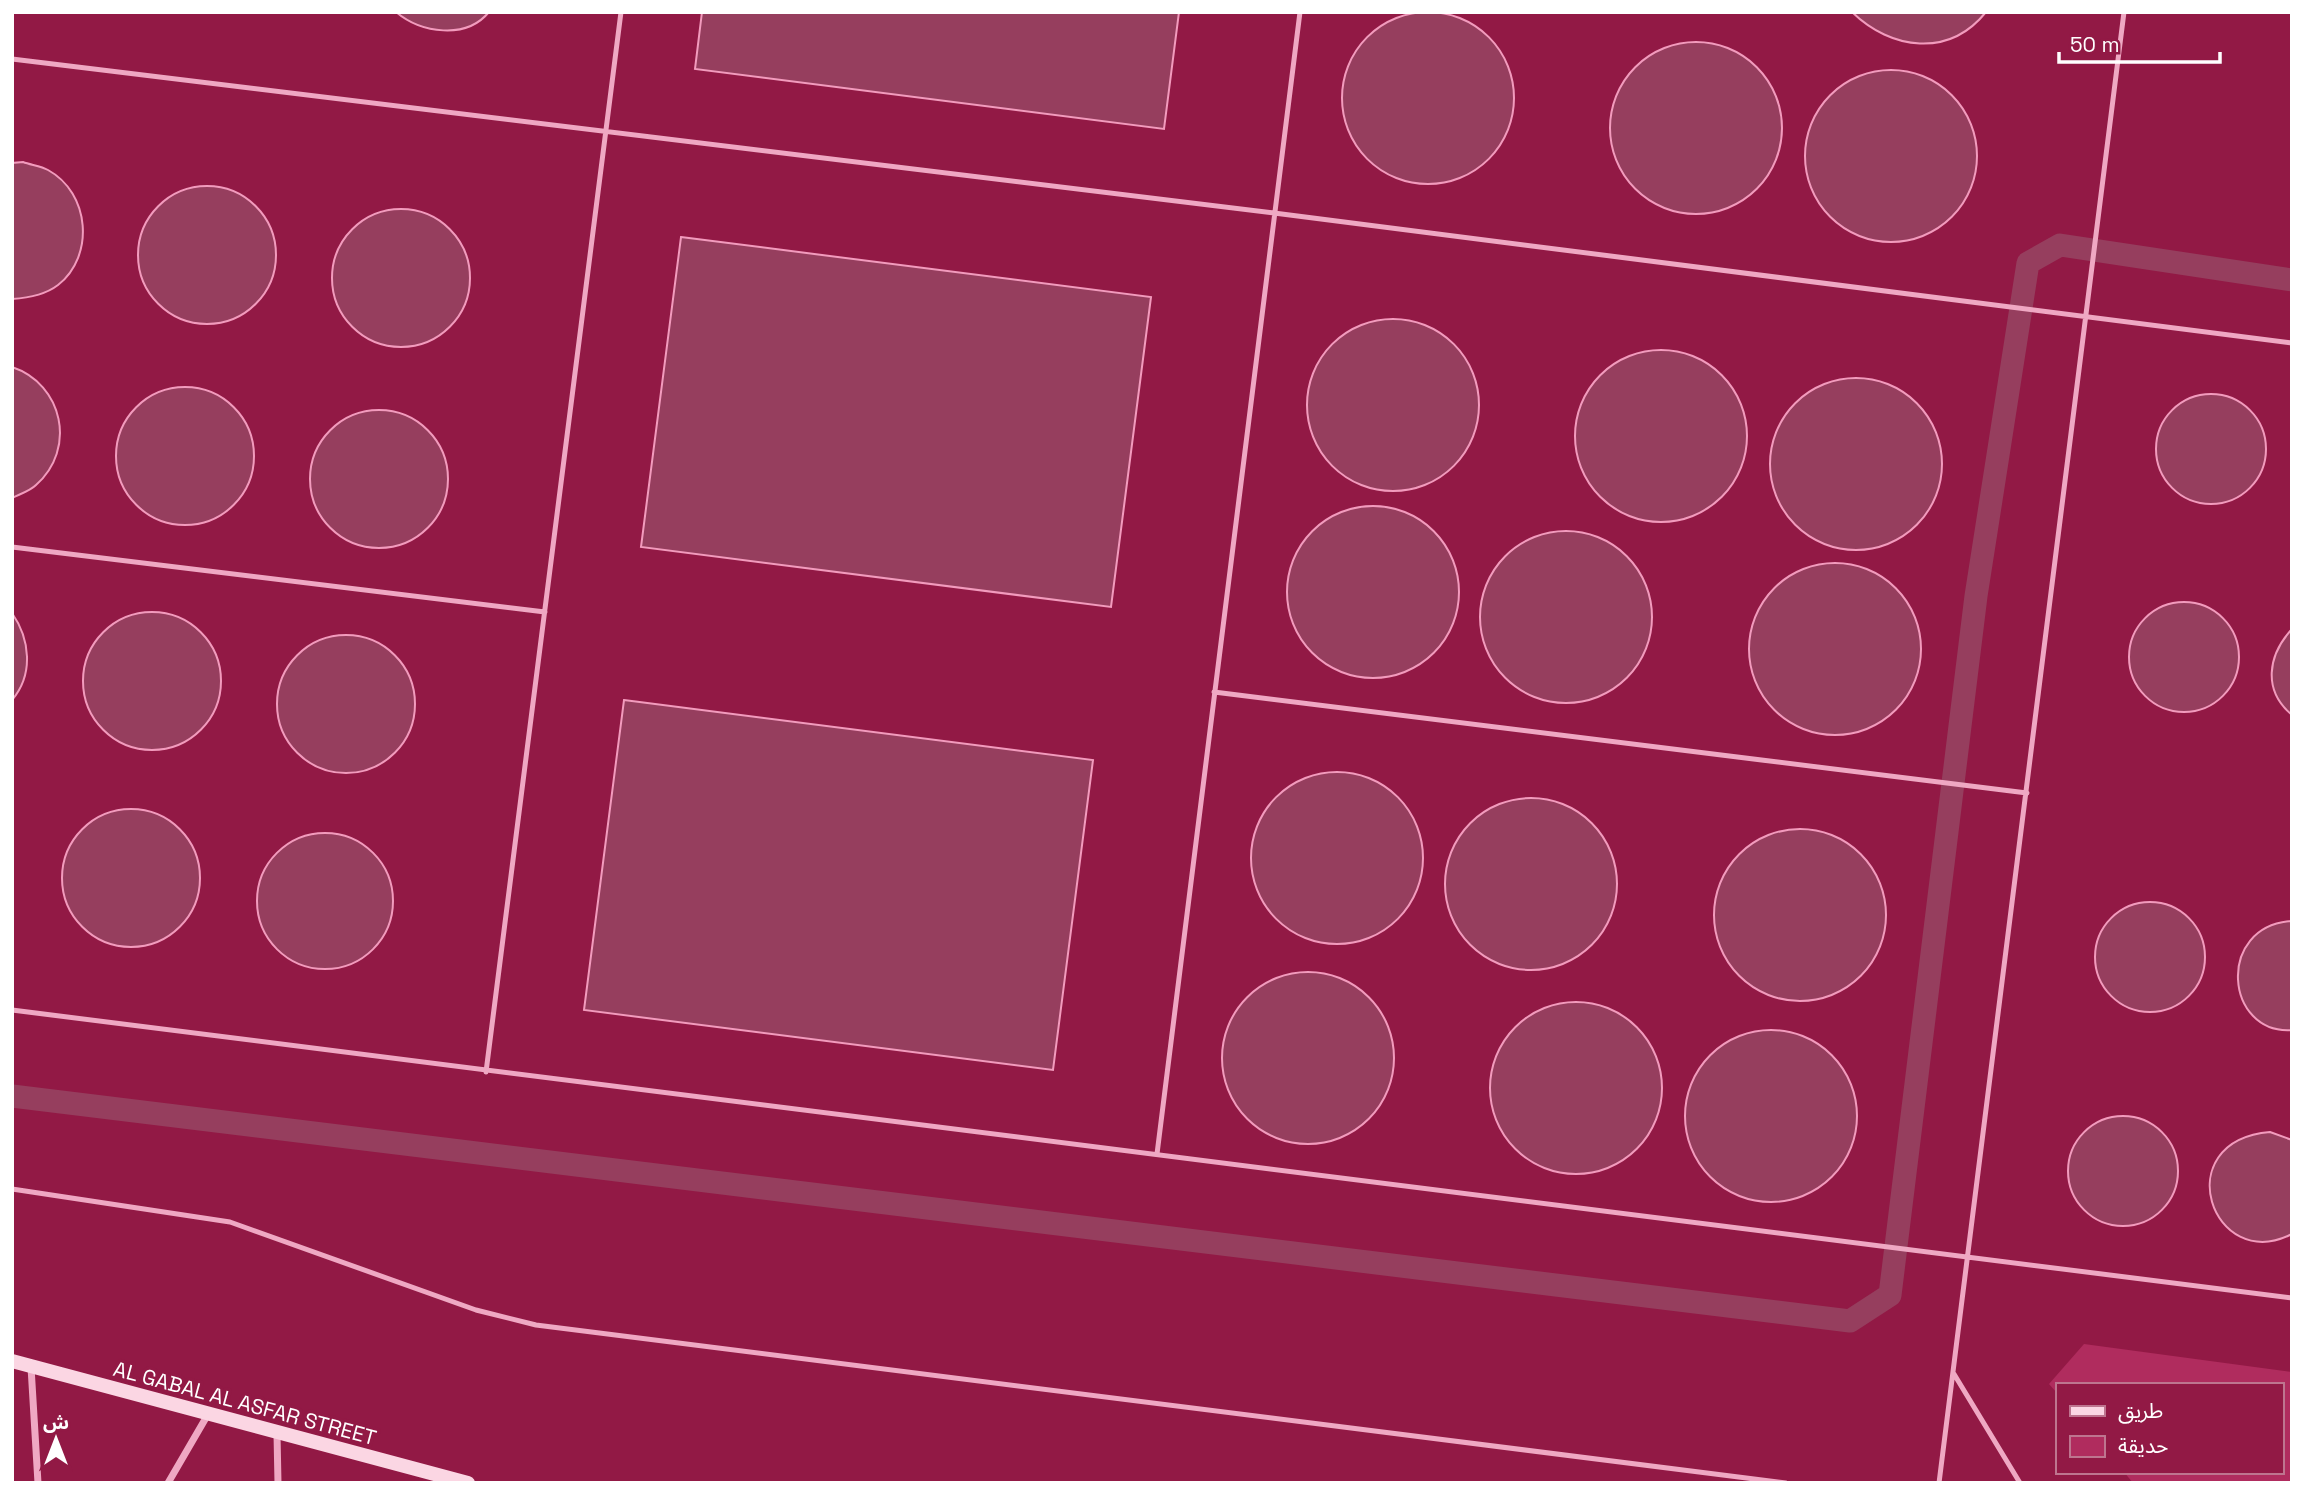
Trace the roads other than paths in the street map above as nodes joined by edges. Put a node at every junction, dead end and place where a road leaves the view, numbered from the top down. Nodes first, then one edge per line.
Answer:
1 (621, 12) edge
2 (1300, 12) edge
3 (2124, 12) edge
4 (12, 59) edge
5 (606, 131) junction
6 (1274, 212) junction
7 (2088, 319) junction
8 (2292, 343) edge
9 (12, 547) edge
10 (545, 612) junction
11 (1214, 692) junction
12 (2027, 793) junction
13 (12, 1010) edge
14 (486, 1072) junction
15 (1157, 1154) junction
16 (12, 1189) edge
17 (1968, 1258) junction
18 (2292, 1298) edge
19 (12, 1362) edge
20 (31, 1367) junction
21 (1954, 1374) junction
22 (207, 1416) junction
23 (277, 1434) junction
24 (38, 1483) edge
25 (168, 1483) edge
26 (278, 1483) edge
27 (468, 1483) edge
28 (1786, 1483) edge
29 (1939, 1483) edge
30 (2020, 1483) edge

1 - 5 lane
2 - 6 lane
3 - 7 lane
4 - 5 lane
5 - 6 lane
5 - 10 lane
6 - 7 lane
6 - 11 lane
7 - 8 lane
7 - 12 lane
9 - 10 lane
10 - 14 lane
11 - 12 lane
11 - 15 lane
12 - 17 lane
13 - 14 lane
14 - 15 lane
15 - 17 lane
16 - 28 lane
17 - 18 lane
17 - 21 lane
19 - 20 street, AL GABAL AL ASFAR STREET
20 - 22 street, AL GABAL AL ASFAR STREET
20 - 24 street
21 - 29 lane
21 - 30 lane
22 - 23 street, AL GABAL AL ASFAR STREET
22 - 25 street
23 - 26 street
23 - 27 street, AL GABAL AL ASFAR STREET

